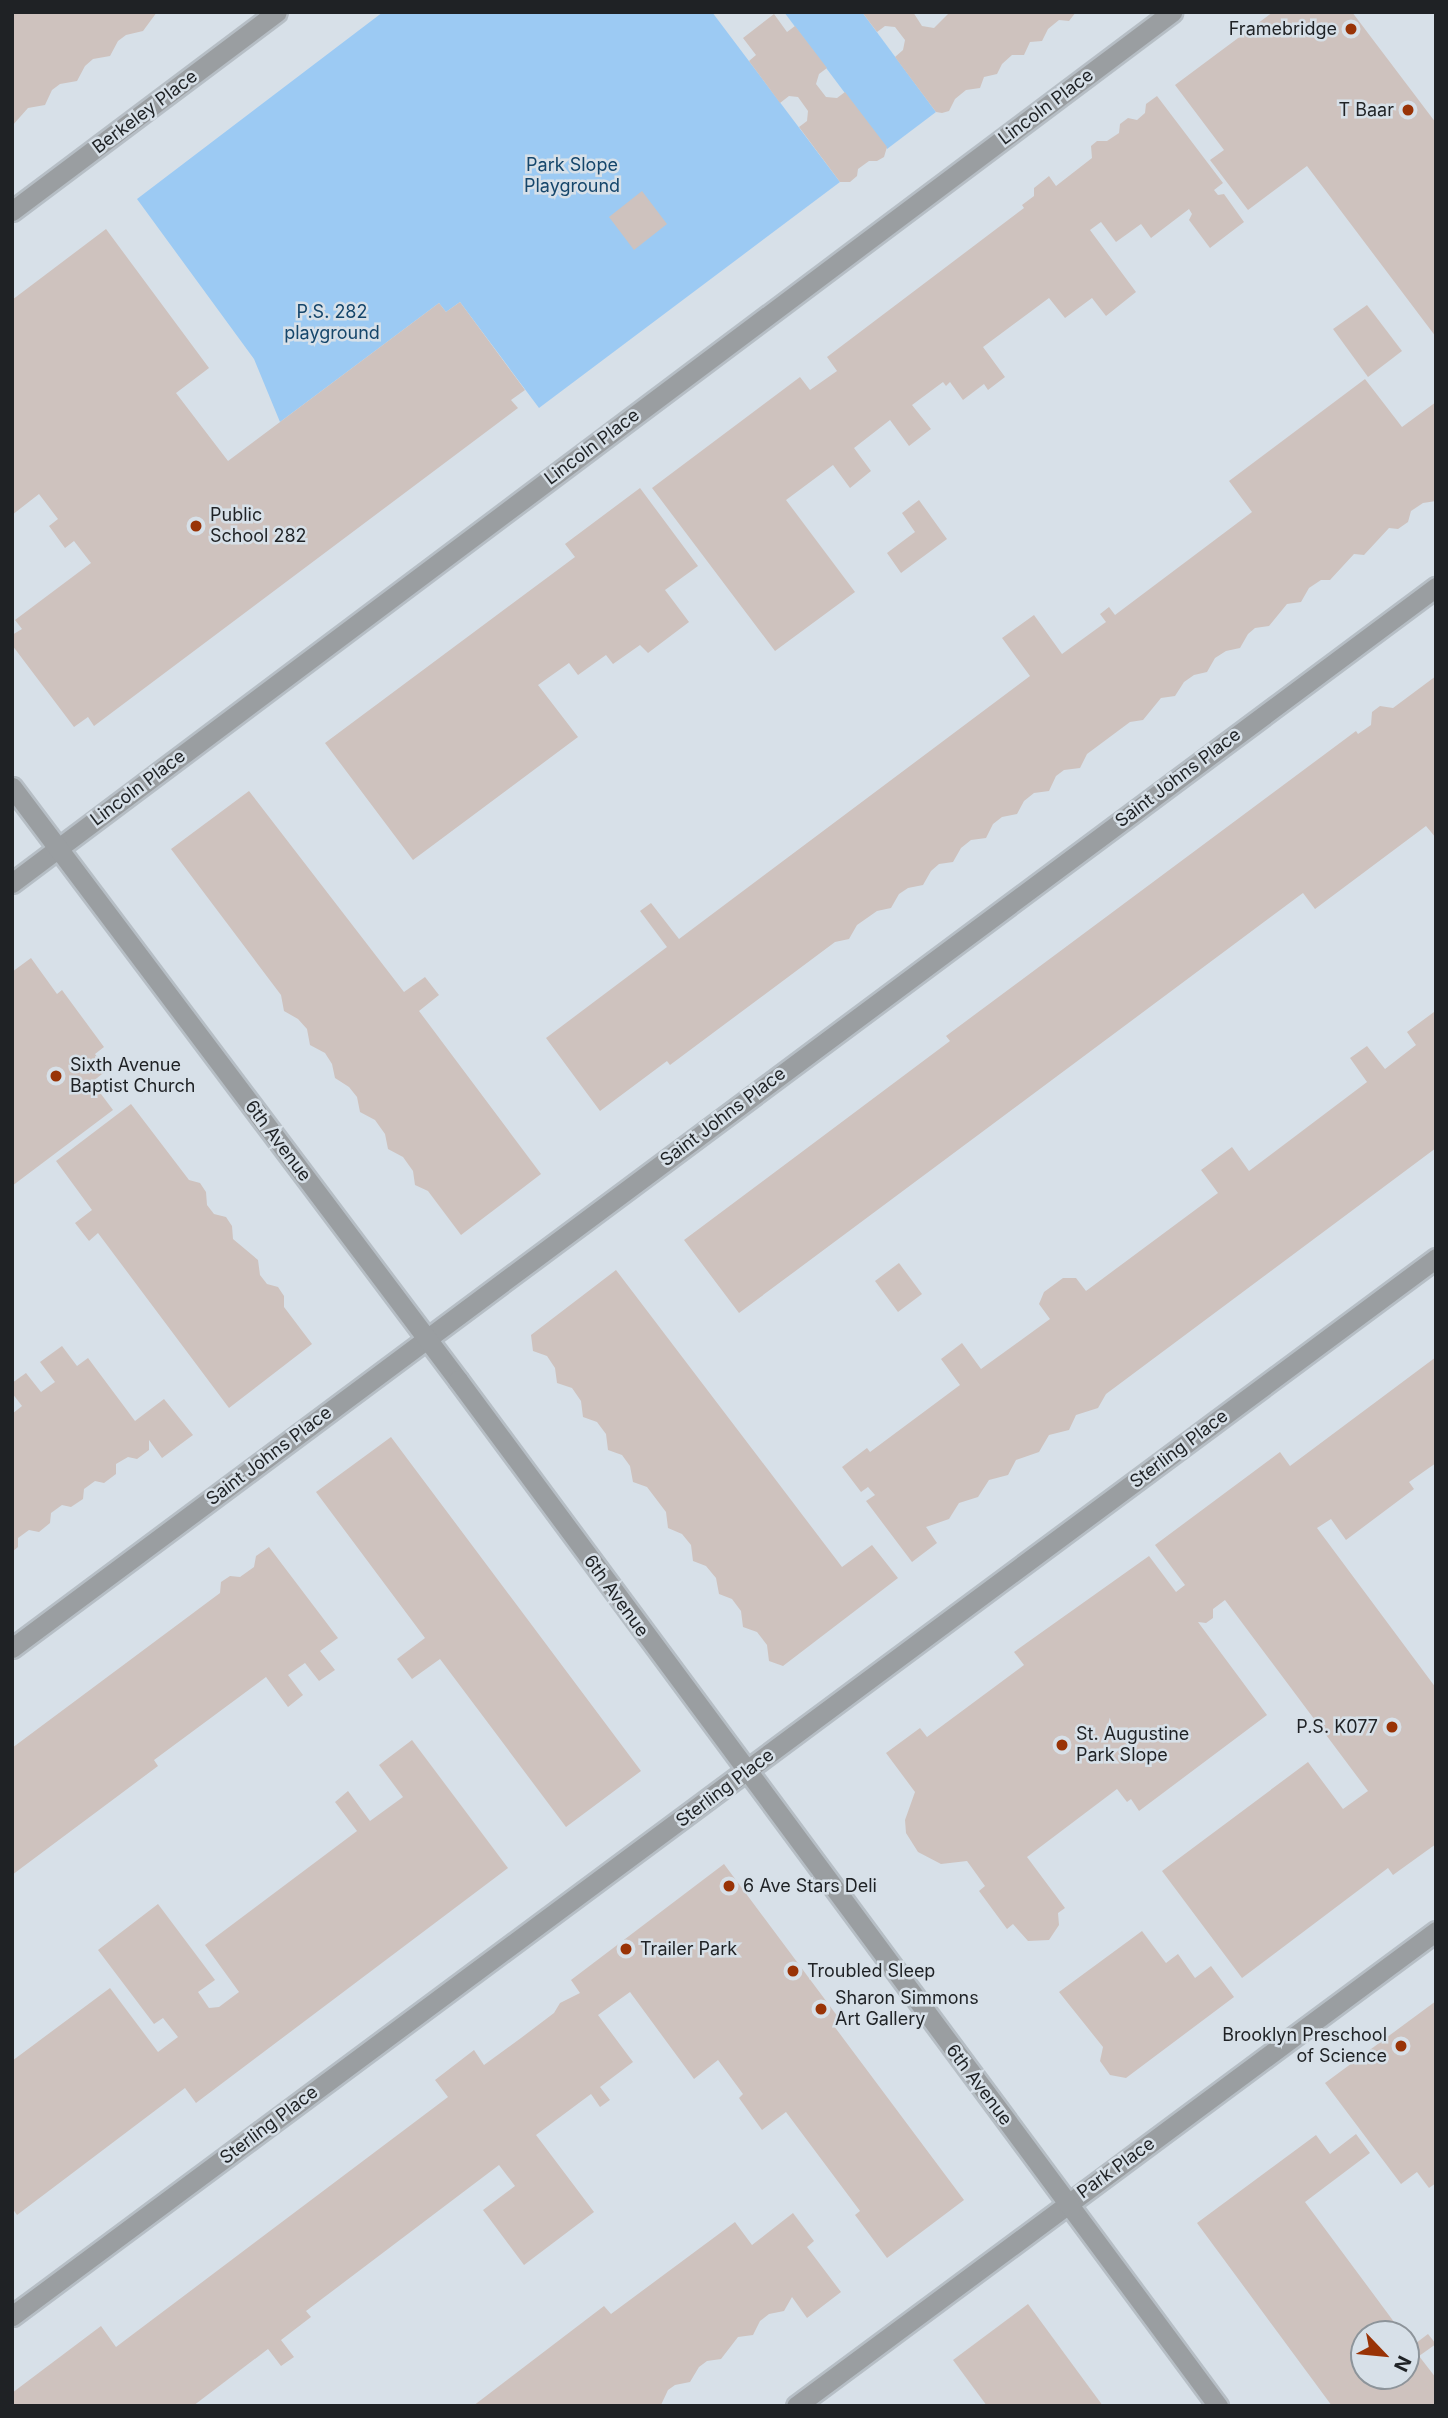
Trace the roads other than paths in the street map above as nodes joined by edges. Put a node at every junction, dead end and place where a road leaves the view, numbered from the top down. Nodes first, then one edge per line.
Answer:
1 (277, 12) edge
2 (1172, 12) edge
3 (12, 211) edge
4 (1436, 587) edge
5 (12, 787) edge
6 (58, 848) junction
7 (12, 883) edge
8 (1436, 1258) edge
9 (426, 1338) junction
10 (12, 1648) edge
11 (746, 1772) junction
12 (1436, 1931) edge
13 (1068, 2204) junction
14 (12, 2316) edge
15 (796, 2406) edge
16 (1218, 2406) edge

1 - 3 street, Berkeley Place
2 - 6 street, Lincoln Place
4 - 9 street, Saint Johns Place
5 - 6 street, 6th Avenue
6 - 7 street, Lincoln Place
6 - 9 street, 6th Avenue
8 - 11 street, Sterling Place
9 - 10 street, Saint Johns Place
9 - 11 street, 6th Avenue
11 - 13 street, 6th Avenue
11 - 14 street, Sterling Place
12 - 13 street, Park Place
13 - 15 street, Park Place
13 - 16 street, 6th Avenue

